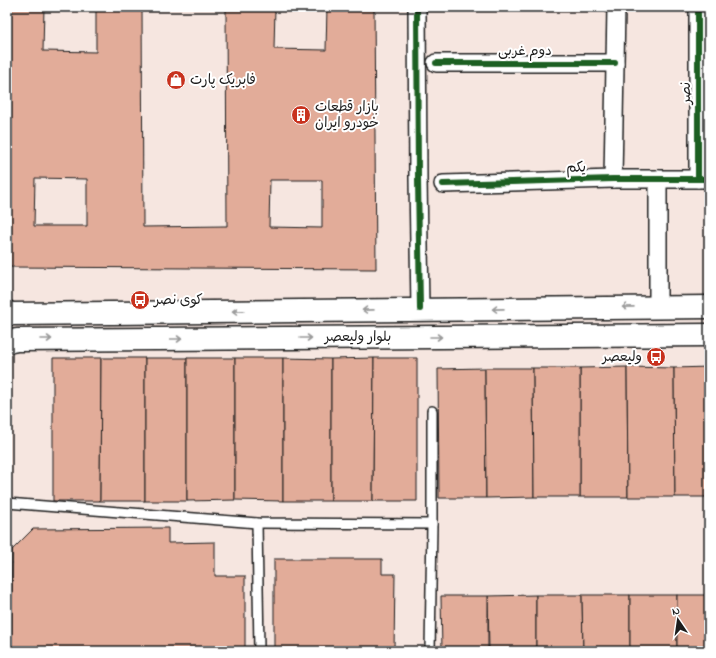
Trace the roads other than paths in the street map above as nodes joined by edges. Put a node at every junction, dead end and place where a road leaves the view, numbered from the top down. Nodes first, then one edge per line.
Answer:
1 (417, 7) edge
2 (616, 7) edge
3 (698, 7) edge
4 (704, 60) edge
5 (436, 63) dead end
6 (615, 63) junction
7 (614, 179) junction
8 (658, 179) junction
9 (703, 179) edge
10 (443, 184) dead end
11 (658, 307) junction
12 (709, 307) edge
13 (420, 310) junction
14 (7, 312) edge
15 (111, 313) junction
16 (709, 335) edge
17 (115, 339) junction
18 (7, 342) edge
19 (432, 412) dead end
20 (7, 503) edge
21 (257, 523) junction
22 (432, 524) junction
23 (259, 651) edge
24 (430, 651) edge

1 - 13 street
2 - 6 street
3 - 4 street, نصر
4 - 9 street, نصر
5 - 6 street, دوم غربی
6 - 7 street
7 - 8 street, یکم
7 - 10 street, یکم
8 - 9 street, یکم
8 - 11 street
11 - 12 main road, بلوار ولیعصر
11 -> 13 main road, بلوار ولیعصر
13 -> 15 main road, بلوار ولیعصر
14 - 15 main road, بلوار ولیعصر
15 - 17 main road
17 -> 16 main road, بلوار ولیعصر
18 -> 17 main road, بلوار ولیعصر
19 - 22 lane
20 - 21 lane
21 - 22 lane
21 - 23 lane
22 - 24 lane

